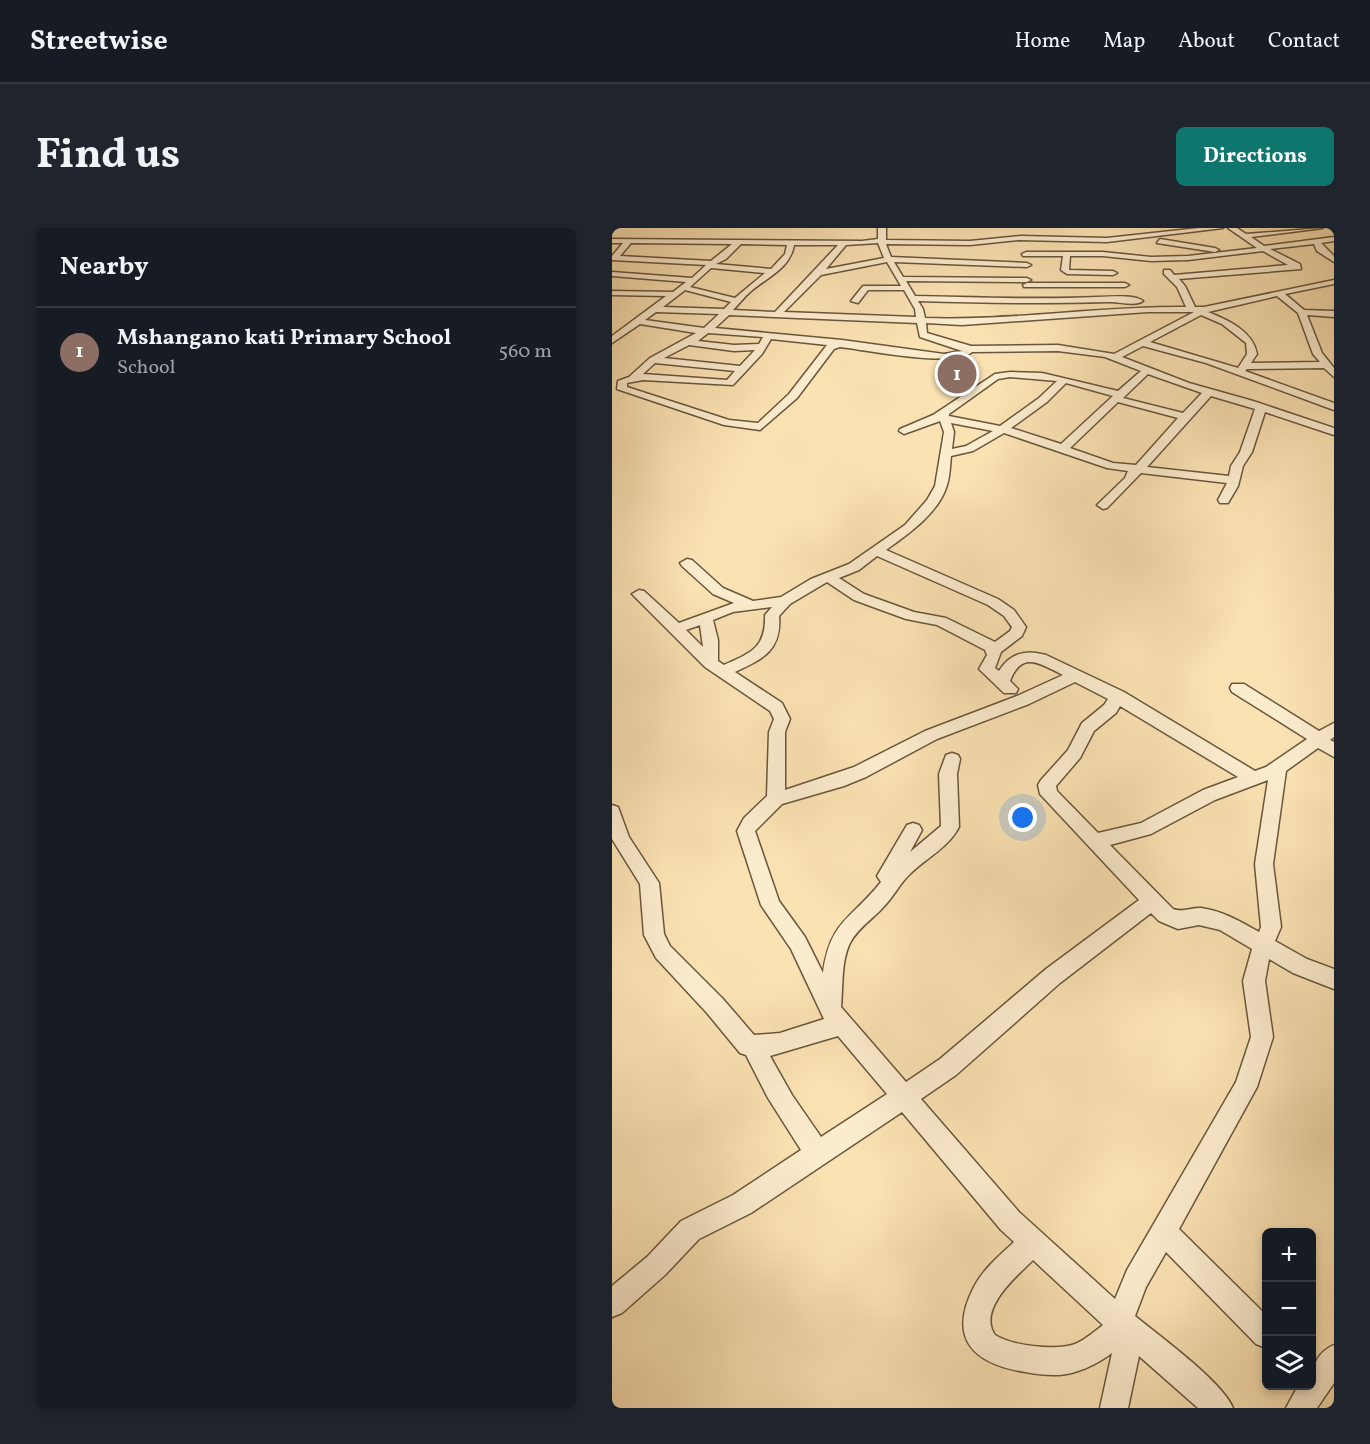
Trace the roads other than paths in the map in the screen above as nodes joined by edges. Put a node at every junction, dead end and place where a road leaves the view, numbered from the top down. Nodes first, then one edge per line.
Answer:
1 (882, 228) edge
2 (1219, 228) edge
3 (1232, 228) edge
4 (1319, 228) edge
5 (1015, 229) edge
6 (1193, 229) edge
7 (654, 238) junction
8 (1022, 238) junction
9 (1122, 238) junction
10 (1248, 238) junction
11 (1334, 238) edge
12 (1101, 239) junction
13 (612, 241) edge
14 (629, 241) junction
15 (881, 241) junction
16 (1168, 241) junction
17 (1316, 241) junction
18 (739, 242) junction
19 (791, 243) junction
20 (844, 243) junction
21 (1263, 248) junction
22 (1232, 253) junction
23 (1026, 254) junction
24 (1067, 254) junction
25 (1107, 254) junction
26 (1332, 256) edge
27 (1162, 258) junction
28 (889, 259) junction
29 (644, 260) junction
30 (711, 264) junction
31 (1027, 265) junction
32 (1296, 266) junction
33 (771, 271) junction
34 (818, 273) junction
35 (612, 274) edge
36 (1216, 274) junction
37 (647, 275) junction
38 (1174, 278) junction
39 (693, 280) junction
40 (1027, 282) junction
41 (1331, 282) edge
42 (902, 283) junction
43 (1226, 284) dead end
44 (1125, 285) junction
45 (682, 287) junction
46 (612, 292) edge
47 (632, 293) junction
48 (1278, 293) junction
49 (672, 294) junction
50 (913, 298) junction
51 (1026, 300) junction
52 (1138, 300) junction
53 (736, 301) junction
54 (855, 301) dead end
55 (1053, 302) junction
56 (653, 309) junction
57 (1148, 309) junction
58 (1132, 311) junction
59 (1199, 311) junction
60 (727, 312) junction
61 (1302, 312) junction
62 (1334, 314) edge
63 (777, 315) junction
64 (1064, 316) junction
65 (638, 321) junction
66 (922, 322) junction
67 (705, 330) junction
68 (1162, 332) junction
69 (923, 335) junction
70 (768, 336) junction
71 (612, 340) edge
72 (686, 342) junction
73 (1141, 343) junction
74 (842, 344) junction
75 (762, 347) junction
76 (1047, 348) junction
77 (967, 349) junction
78 (911, 352) junction
79 (1114, 357) junction
80 (653, 360) junction
81 (1326, 365) junction
82 (744, 369) junction
83 (1243, 369) junction
84 (1147, 370) junction
85 (1334, 374) edge
86 (633, 378) junction
87 (1052, 378) junction
88 (1064, 380) junction
89 (617, 384) edge
90 (1209, 392) junction
91 (1119, 397) junction
92 (1261, 407) junction
93 (1334, 407) edge
94 (942, 416) junction
95 (1186, 417) junction
96 (1002, 428) junction
97 (904, 432) dead end
98 (1334, 432) edge
99 (1063, 448) junction
100 (946, 454) junction
101 (1137, 470) junction
102 (1233, 480) junction
103 (1224, 500) dead end
104 (1103, 505) dead end
105 (876, 551) junction
106 (687, 563) dead end
107 (828, 577) junction
108 (639, 594) dead end
109 (785, 601) junction
110 (748, 604) junction
111 (705, 618) junction
112 (676, 629) junction
113 (993, 651) junction
114 (716, 668) junction
115 (1076, 675) junction
116 (1002, 682) junction
117 (1238, 688) dead end
118 (1118, 696) junction
119 (1023, 700) junction
120 (1327, 735) edge
121 (1334, 751) edge
122 (952, 759) dead end
123 (1278, 768) junction
124 (1252, 778) junction
125 (776, 798) junction
126 (612, 812) edge
127 (913, 830) dead end
128 (1095, 841) junction
129 (880, 898) junction
130 (1151, 901) junction
131 (1265, 946) junction
132 (1334, 979) edge
133 (836, 1017) junction
134 (754, 1048) junction
135 (903, 1096) junction
136 (819, 1154) junction
137 (1164, 1233) junction
138 (1032, 1242) junction
139 (612, 1303) edge
140 (1125, 1326) junction
141 (1262, 1330) edge
142 (1334, 1359) edge
143 (1316, 1378) edge
144 (1309, 1390) edge
145 (1114, 1408) edge
146 (1219, 1408) edge
147 (1300, 1408) edge

1 - 15 street
2 - 6 street
3 - 10 street
4 - 10 street
5 - 8 street
6 - 9 street
6 - 16 street
7 - 14 street
7 - 18 street
7 - 29 street
8 - 12 street
8 - 15 street
8 - 23 street
9 - 12 street
9 - 16 street
10 - 21 street
10 - 22 street
11 - 17 street
12 - 25 street
13 - 14 street
14 - 29 street
15 - 20 street
15 - 28 street
16 - 22 street
16 - 27 street
17 - 21 street
17 - 26 street
18 - 19 street
18 - 30 street
19 - 20 street
19 - 33 street
20 - 34 street
21 - 22 street
21 - 32 street
22 - 27 street
23 - 24 street
23 - 31 street
24 - 25 street
24 - 44 street
25 - 27 street
27 - 38 street
28 - 31 street
28 - 34 street
28 - 42 street
29 - 30 street
30 - 33 street
30 - 39 street
31 - 40 street
32 - 36 street
32 - 41 street
33 - 53 street
34 - 63 street
35 - 37 street
36 - 38 street
36 - 43 street
37 - 39 street
37 - 47 street
38 - 59 street
39 - 45 street
40 - 42 street
40 - 44 street
40 - 51 street
41 - 48 street
42 - 50 street
42 - 54 street
44 - 52 street
45 - 49 street
45 - 53 street
46 - 47 street
47 - 49 street
48 - 59 street
48 - 61 street
49 - 56 street
50 - 51 street
50 - 66 street
51 - 55 street
52 - 55 street
52 - 57 street
53 - 60 street
55 - 64 street
56 - 60 street
56 - 65 street
57 - 58 street
57 - 59 street
58 - 64 street
58 - 68 street
59 - 68 street
59 - 83 street
60 - 63 street
60 - 67 street
61 - 62 street
61 - 81 street
63 - 66 street
64 - 66 street
65 - 67 street
65 - 71 street
66 - 69 street
67 - 70 street
67 - 72 street
68 - 73 street
69 - 77 street
69 - 78 street
70 - 74 street
70 - 75 street
72 - 75 street
72 - 80 street
73 - 79 street
73 - 83 street
74 - 78 street
74 - 89 street
75 - 82 street
76 - 77 street
76 - 79 street
76 - 87 street
77 - 78 street
79 - 84 street
80 - 82 street
80 - 86 street
81 - 83 street
81 - 85 street
82 - 86 street
83 - 93 street
84 - 90 street
84 - 91 street
86 - 89 street
87 - 88 street
87 - 94 street
88 - 91 street
88 - 96 street
90 - 92 street
90 - 95 street
91 - 95 street
91 - 99 street
92 - 98 street
92 - 102 street
94 - 96 street
94 - 97 street
94 - 100 street
95 - 101 street
96 - 99 street
96 - 100 street
99 - 101 street
100 - 105 street
101 - 102 street
101 - 104 street
102 - 103 street
105 - 107 street
105 - 113 street
106 - 110 street
107 - 109 street
107 - 113 street
108 - 112 street
109 - 110 street
109 - 114 street
110 - 111 street
111 - 112 street
111 - 114 street
112 - 114 street
113 - 116 street
114 - 125 street
115 - 116 street
115 - 118 street
115 - 119 street
116 - 119 street
117 - 120 street
118 - 124 street
118 - 128 street
119 - 125 street
120 - 121 street
120 - 123 street
122 - 129 street
123 - 124 street
123 - 131 street
124 - 128 street
125 - 133 street
126 - 134 street
127 - 129 street
128 - 130 street
129 - 133 street
130 - 131 street
130 - 135 street
131 - 132 street
131 - 137 street
133 - 134 street
133 - 135 street
134 - 136 street
135 - 136 street
135 - 138 street
136 - 139 street
137 - 140 street
137 - 141 street
138 - 140 street
138 - 140 street
140 - 145 street
140 - 146 street
142 - 143 street
144 - 147 street

